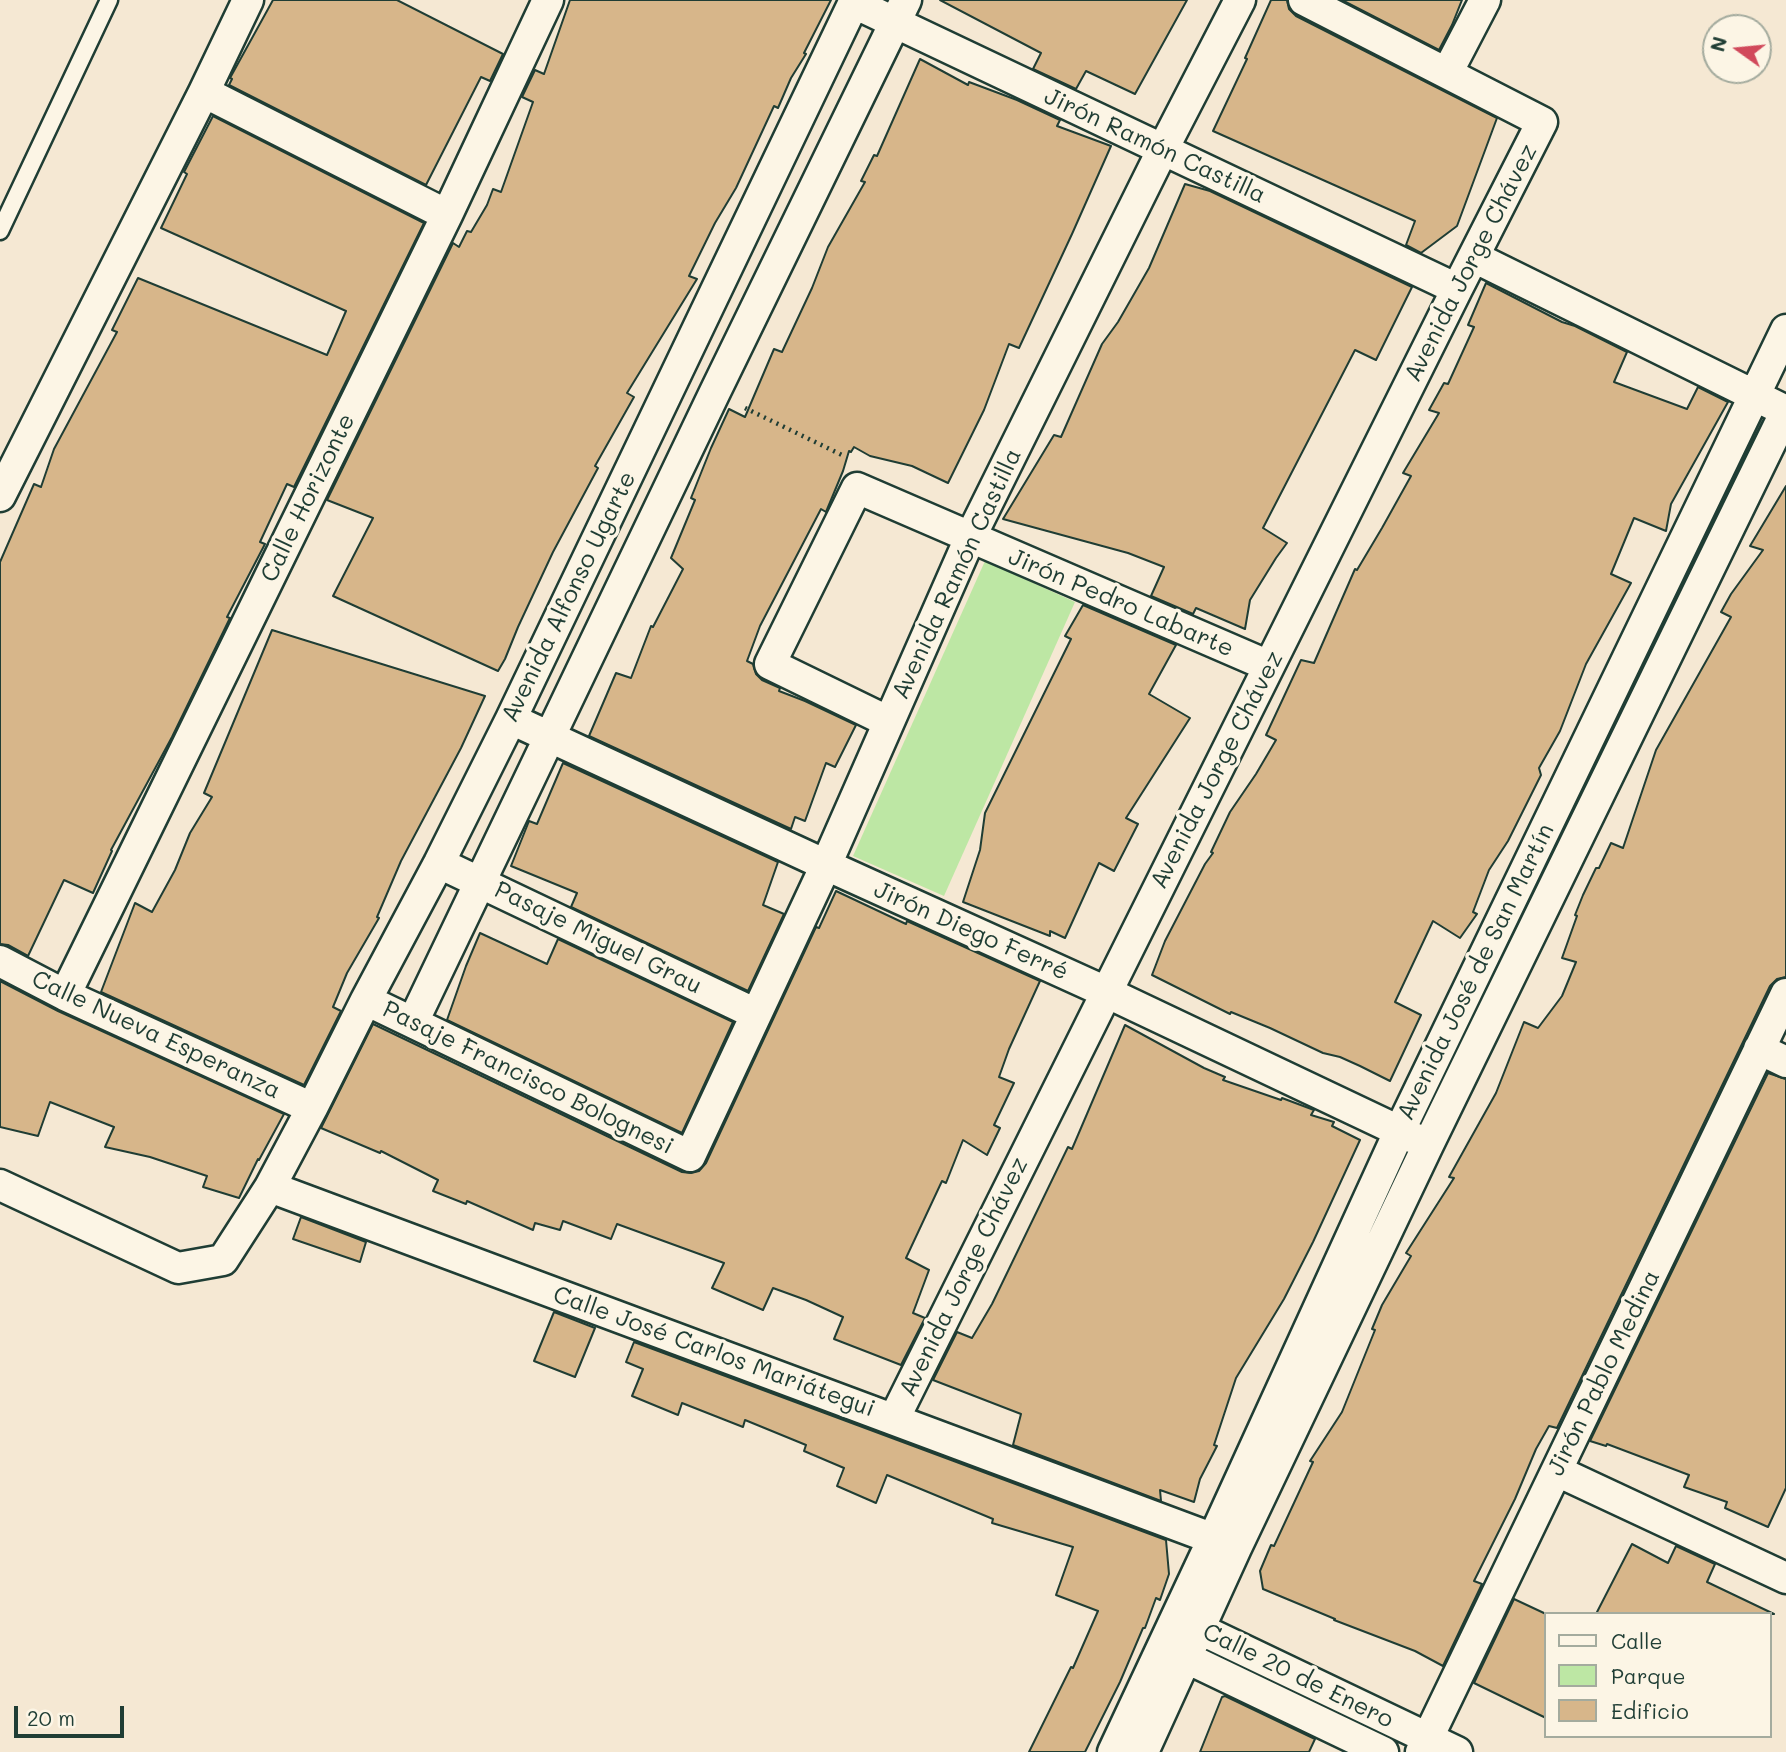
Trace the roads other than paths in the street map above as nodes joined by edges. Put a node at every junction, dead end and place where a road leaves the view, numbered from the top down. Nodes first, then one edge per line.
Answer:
1 (109, 0) edge
2 (248, 0) edge
3 (548, 0) edge
4 (1240, 0) edge
5 (1304, 0) edge
6 (1485, 0) edge
7 (855, 2) edge
8 (901, 11) edge
9 (1447, 73) junction
10 (204, 92) junction
11 (1163, 149) junction
12 (447, 215) junction
13 (0, 231) edge
14 (1474, 257) junction
15 (1457, 289) junction
16 (1786, 330) edge
17 (1754, 395) junction
18 (1786, 411) edge
19 (0, 496) edge
20 (970, 538) junction
21 (1269, 666) junction
22 (511, 719) junction
23 (890, 722) junction
24 (549, 737) junction
25 (439, 863) junction
26 (826, 865) junction
27 (480, 882) junction
28 (0, 961) edge
29 (1106, 992) junction
30 (1786, 994) edge
31 (65, 995) junction
32 (366, 1000) junction
33 (756, 1014) junction
34 (413, 1023) junction
35 (1759, 1049) junction
36 (1786, 1062) edge
37 (312, 1108) junction
38 (1400, 1130) junction
39 (1429, 1145) junction
40 (690, 1156) joint
41 (0, 1185) edge
42 (270, 1186) junction
43 (894, 1419) junction
44 (1557, 1471) junction
45 (1225, 1543) junction
46 (1783, 1568) edge
47 (1188, 1623) junction
48 (1174, 1652) junction
49 (1424, 1745) edge
50 (1113, 1752) edge
51 (1143, 1752) edge
52 (1382, 1752) edge
53 (1457, 1752) edge

1 - 13 lane
2 - 10 street
3 - 12 street, Calle Horizonte
4 - 11 street, Avenida Ramón Castilla
5 - 9 street
6 - 9 street
7 - 8 street, Jirón Ramón Castilla
7 - 22 street, Avenida Alfonso Ugarte
8 - 11 street, Jirón Ramón Castilla
8 - 24 street, Avenida Alfonso Ugarte
9 - 14 street, Avenida Jorge Chávez
10 - 12 street
10 - 19 street
11 - 15 street, Jirón Ramón Castilla
11 - 20 street, Avenida Ramón Castilla
12 - 31 street, Calle Horizonte
14 - 15 street, Avenida Jorge Chávez
14 - 17 street
15 - 21 street, Avenida Jorge Chávez
16 - 17 street, Avenida José de San Martín
17 - 18 street
17 - 38 street, Avenida José de San Martín
18 - 39 street, Avenida José de San Martín
20 - 21 street, Jirón Pedro Labarte
20 - 23 street, Avenida Ramón Castilla
20 - 23 street, Jirón Pedro Labarte
21 - 29 street, Avenida Jorge Chávez
22 - 24 street, Jirón Diego Ferré
22 - 25 street, Avenida Alfonso Ugarte
23 - 26 street, Avenida Ramón Castilla
24 - 26 street, Jirón Diego Ferré
24 - 27 street, Avenida Alfonso Ugarte
25 - 27 street, Pasaje Miguel Grau
25 - 32 street, Avenida Alfonso Ugarte
26 - 29 street, Jirón Diego Ferré
26 - 33 street, Avenida Ramón Castilla
27 - 33 street, Pasaje Miguel Grau
27 - 34 street, Avenida Alfonso Ugarte
28 - 31 street, Calle Nueva Esperanza
29 - 38 street, Jirón Diego Ferré
29 - 43 street, Avenida Jorge Chávez
30 - 35 street, Jirón Pablo Medina
31 - 37 street, Calle Nueva Esperanza
32 - 34 street, Pasaje Francisco Bolognesi
32 - 37 street, Avenida Alfonso Ugarte
33 - 40 street, Avenida Ramón Castilla
34 - 40 street, Pasaje Francisco Bolognesi
35 - 36 street
35 - 44 street, Jirón Pablo Medina
37 - 42 street, Avenida Alfonso Ugarte
38 - 39 street, Jirón Diego Ferré
38 - 45 street, Avenida José de San Martín
39 - 45 street, Avenida José de San Martín
41 - 42 street, Avenida Alfonso Ugarte
42 - 43 street, Calle José Carlos Mariátegui
43 - 45 street, Calle José Carlos Mariátegui
44 - 46 street
44 - 49 street, Jirón Pablo Medina
45 - 47 street, Avenida José de San Martín
47 - 48 street, Avenida José de San Martín
47 - 49 street, Calle 20 de Enero
48 - 50 street
48 - 51 street
48 - 52 street, Calle 20 de Enero
49 - 53 street, Calle 20 de Enero

